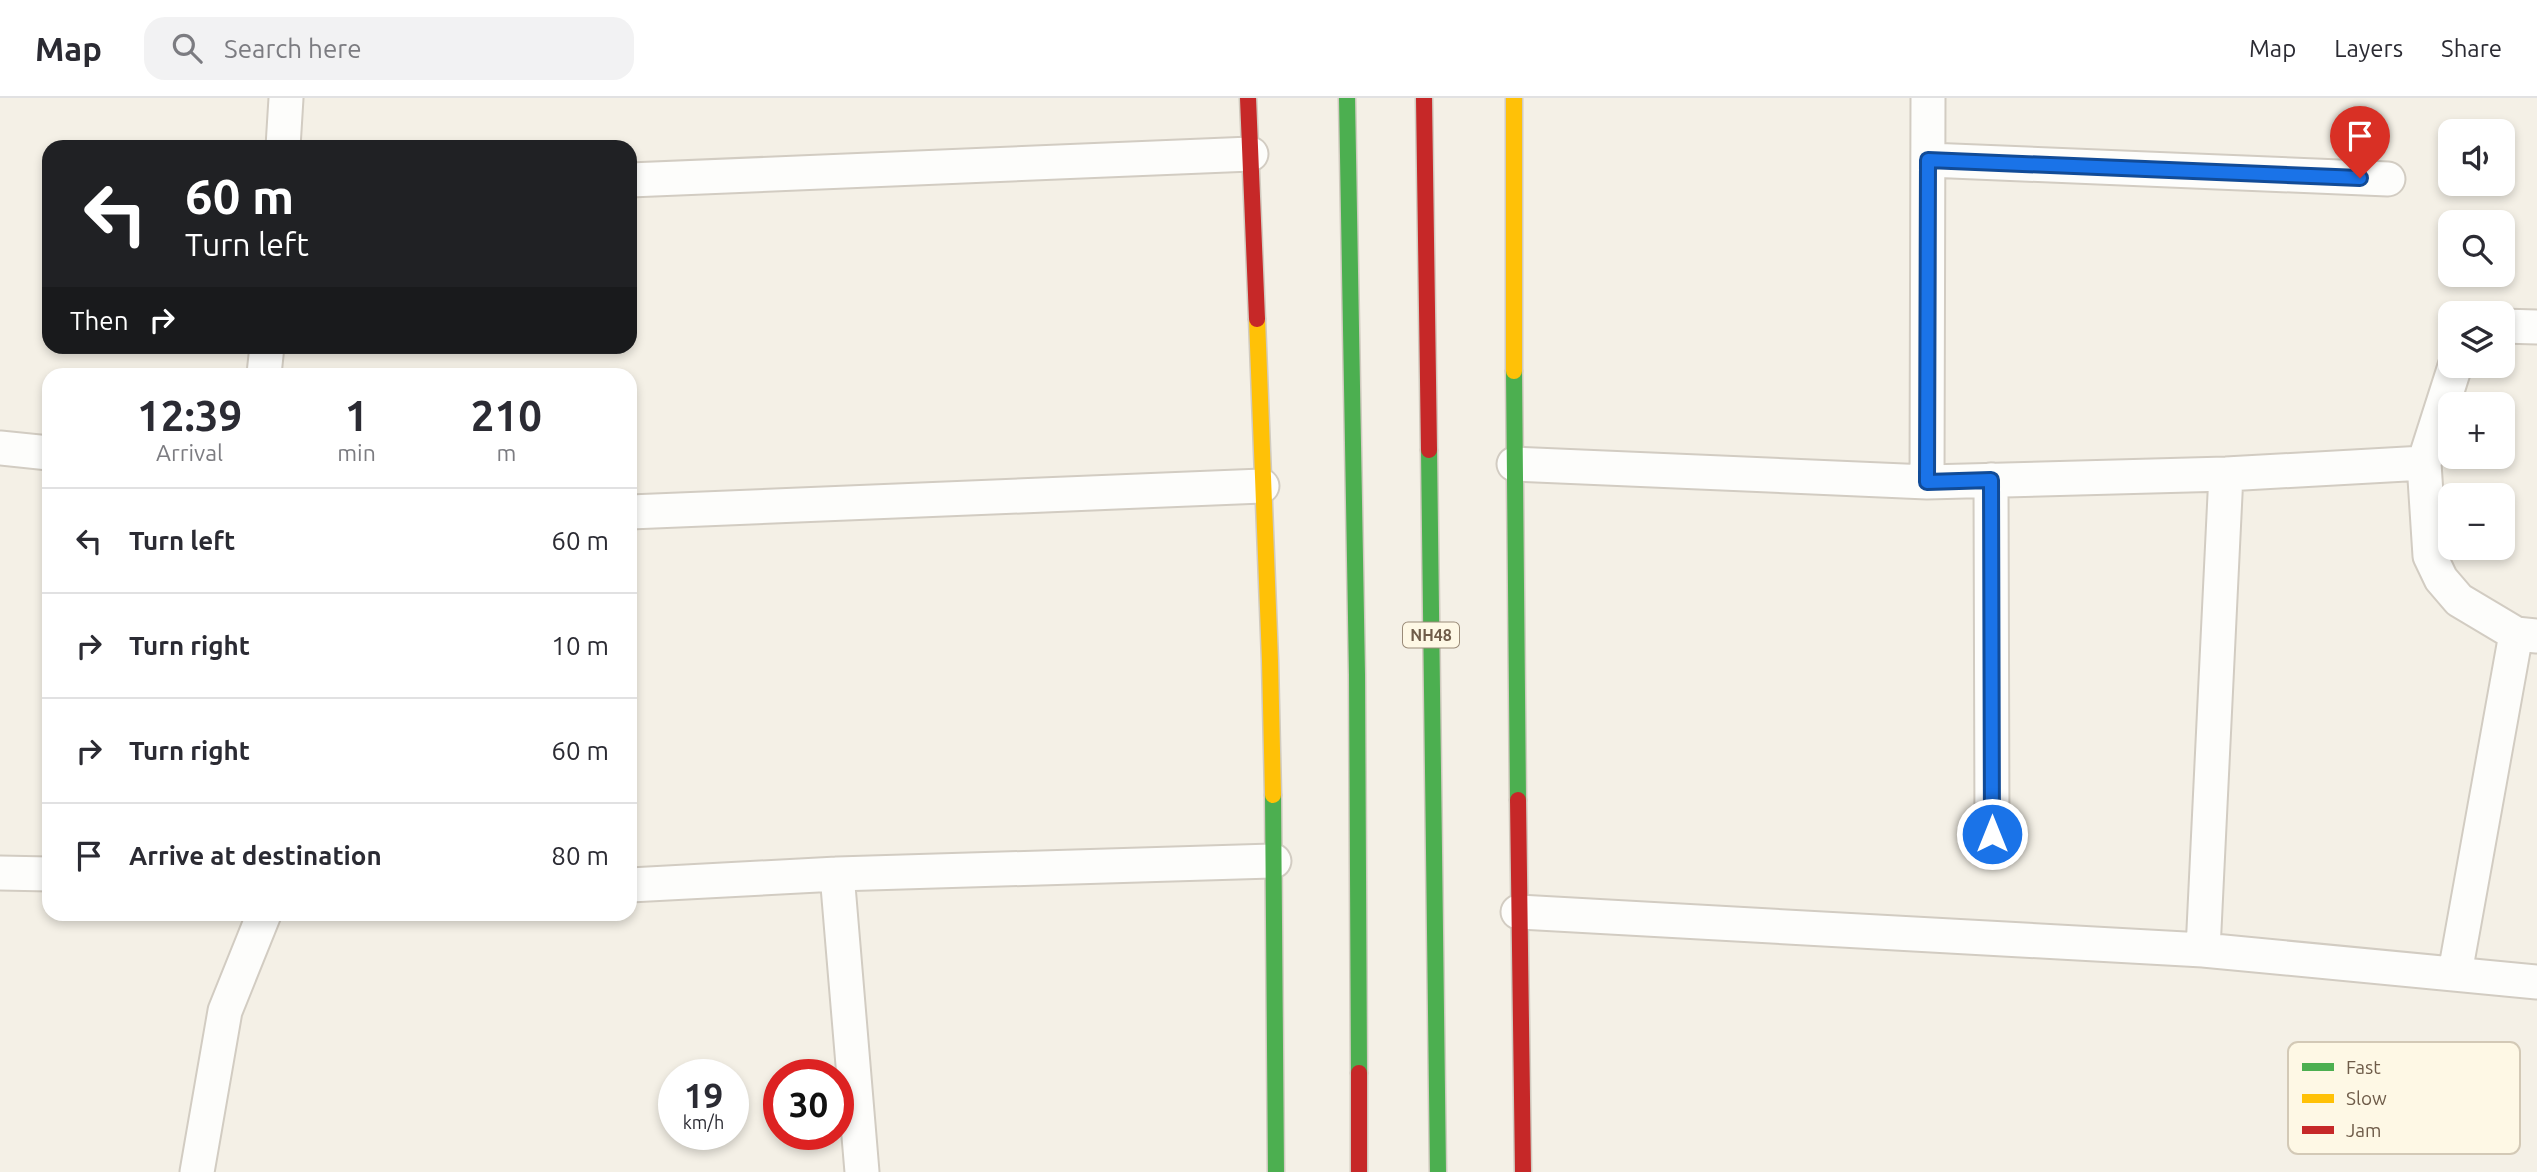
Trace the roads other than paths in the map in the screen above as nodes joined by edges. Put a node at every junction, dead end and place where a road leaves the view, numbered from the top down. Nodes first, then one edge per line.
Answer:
1 (286, 98) edge
2 (1248, 98) edge
3 (1347, 98) edge
4 (1424, 98) edge
5 (1514, 98) edge
6 (1928, 98) edge
7 (283, 140) edge
8 (1251, 153) junction
9 (1928, 160) junction
10 (2388, 179) dead end
11 (637, 180) edge
12 (2515, 326) edge
13 (2537, 327) edge
14 (2451, 378) edge
15 (0, 448) edge
16 (42, 452) edge
17 (2424, 463) junction
18 (1514, 464) junction
19 (2226, 474) junction
20 (1991, 480) junction
21 (1927, 482) junction
22 (1262, 486) junction
23 (637, 512) edge
24 (2526, 635) edge
25 (1992, 834) dead end
26 (1274, 861) junction
27 (0, 873) edge
28 (42, 874) edge
29 (837, 874) junction
30 (637, 885) edge
31 (1518, 912) junction
32 (261, 921) edge
33 (2203, 950) junction
34 (2455, 973) junction
35 (2537, 982) edge
36 (197, 1172) edge
37 (862, 1172) edge
38 (1276, 1172) edge
39 (1359, 1172) edge
40 (1438, 1172) edge
41 (1523, 1172) edge

1 - 7 street
2 - 8 main road
3 - 39 main road
4 - 40 main road, NH48
5 - 18 main road
6 - 9 street
8 - 11 street
8 - 22 main road
9 - 10 street
9 - 21 street
12 - 13 street
14 - 17 street
15 - 16 street
17 - 19 street
17 - 24 street
18 - 21 street
18 - 31 main road
19 - 20 street
19 - 33 street
20 - 21 street
20 - 25 street
22 - 23 street
22 - 26 main road
24 - 34 street
26 - 29 street
26 - 38 main road
27 - 28 street
29 - 30 street
29 - 37 street
31 - 33 street
31 - 41 main road
32 - 36 street
33 - 34 street
34 - 35 street

